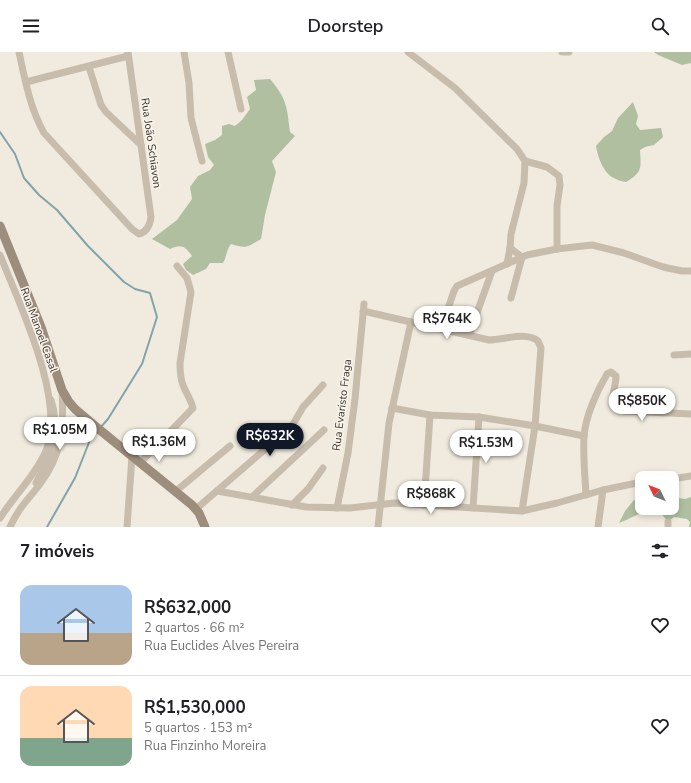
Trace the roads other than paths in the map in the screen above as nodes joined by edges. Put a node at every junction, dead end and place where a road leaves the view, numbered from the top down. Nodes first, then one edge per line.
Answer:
1 (19, 52) edge
2 (184, 52) edge
3 (228, 52) edge
4 (408, 52) edge
5 (562, 52) edge
6 (570, 52) edge
7 (128, 54) edge
8 (89, 67) junction
9 (26, 82) junction
10 (241, 109) dead end
11 (141, 145) junction
12 (202, 161) dead end
13 (525, 161) junction
14 (0, 226) edge
15 (510, 248) junction
16 (557, 249) junction
17 (0, 255) edge
18 (522, 257) junction
19 (507, 264) junction
20 (177, 266) dead end
21 (492, 271) junction
22 (691, 271) edge
23 (510, 298) dead end
24 (411, 322) junction
25 (441, 329) junction
26 (470, 335) junction
27 (691, 354) edge
28 (674, 355) dead end
29 (323, 385) dead end
30 (48, 390) junction
31 (62, 390) junction
32 (392, 408) junction
33 (691, 414) edge
34 (430, 415) junction
35 (479, 417) junction
36 (535, 426) junction
37 (324, 430) dead end
38 (584, 436) junction
39 (230, 446) dead end
40 (132, 456) junction
41 (141, 462) junction
42 (324, 468) dead end
43 (691, 476) edge
44 (679, 478) edge
45 (635, 483) edge
46 (603, 490) junction
47 (176, 491) junction
48 (218, 491) junction
49 (586, 495) junction
50 (252, 496) junction
51 (380, 504) junction
52 (22, 505) junction
53 (292, 505) junction
54 (424, 505) junction
55 (196, 508) junction
56 (337, 508) junction
57 (473, 508) junction
58 (522, 512) junction
59 (0, 518) edge
60 (10, 527) edge
61 (126, 527) edge
62 (205, 527) edge
63 (378, 527) edge
64 (598, 527) edge

1 - 9 street
2 - 12 street
3 - 10 street
4 - 13 street
5 - 6 street
7 - 8 street
7 - 11 street, Rua João Schiavon
8 - 9 street
8 - 11 street
9 - 11 street, Rua João Schiavon
13 - 15 street
13 - 16 street
14 - 31 street
15 - 18 street
15 - 19 street
16 - 18 street
16 - 22 street
17 - 30 street, Rua Manoel Casal
18 - 19 street
18 - 23 street
19 - 21 street
20 - 41 street
21 - 25 street
21 - 26 street
24 - 25 street
24 - 32 street
24 - 56 street, Rua Evaristo Fraga
25 - 26 street
26 - 36 street
27 - 28 street
29 - 48 street
30 - 52 street
30 - 59 street, Rua Manoel Casal
31 - 40 street
31 - 52 street
32 - 34 street
32 - 51 street
33 - 38 street
34 - 35 street
34 - 54 street
35 - 36 street
35 - 57 street
36 - 38 street
36 - 58 street
37 - 50 street
38 - 49 street
39 - 47 street
40 - 41 street
40 - 61 street
41 - 47 street
42 - 53 street
43 - 44 street
45 - 46 street
46 - 49 street
46 - 64 street
47 - 55 street
48 - 50 street
48 - 55 street
49 - 58 street
50 - 53 street
51 - 54 street
51 - 56 street
51 - 63 street
52 - 60 street
53 - 56 street
54 - 57 street
55 - 62 street
57 - 58 street

